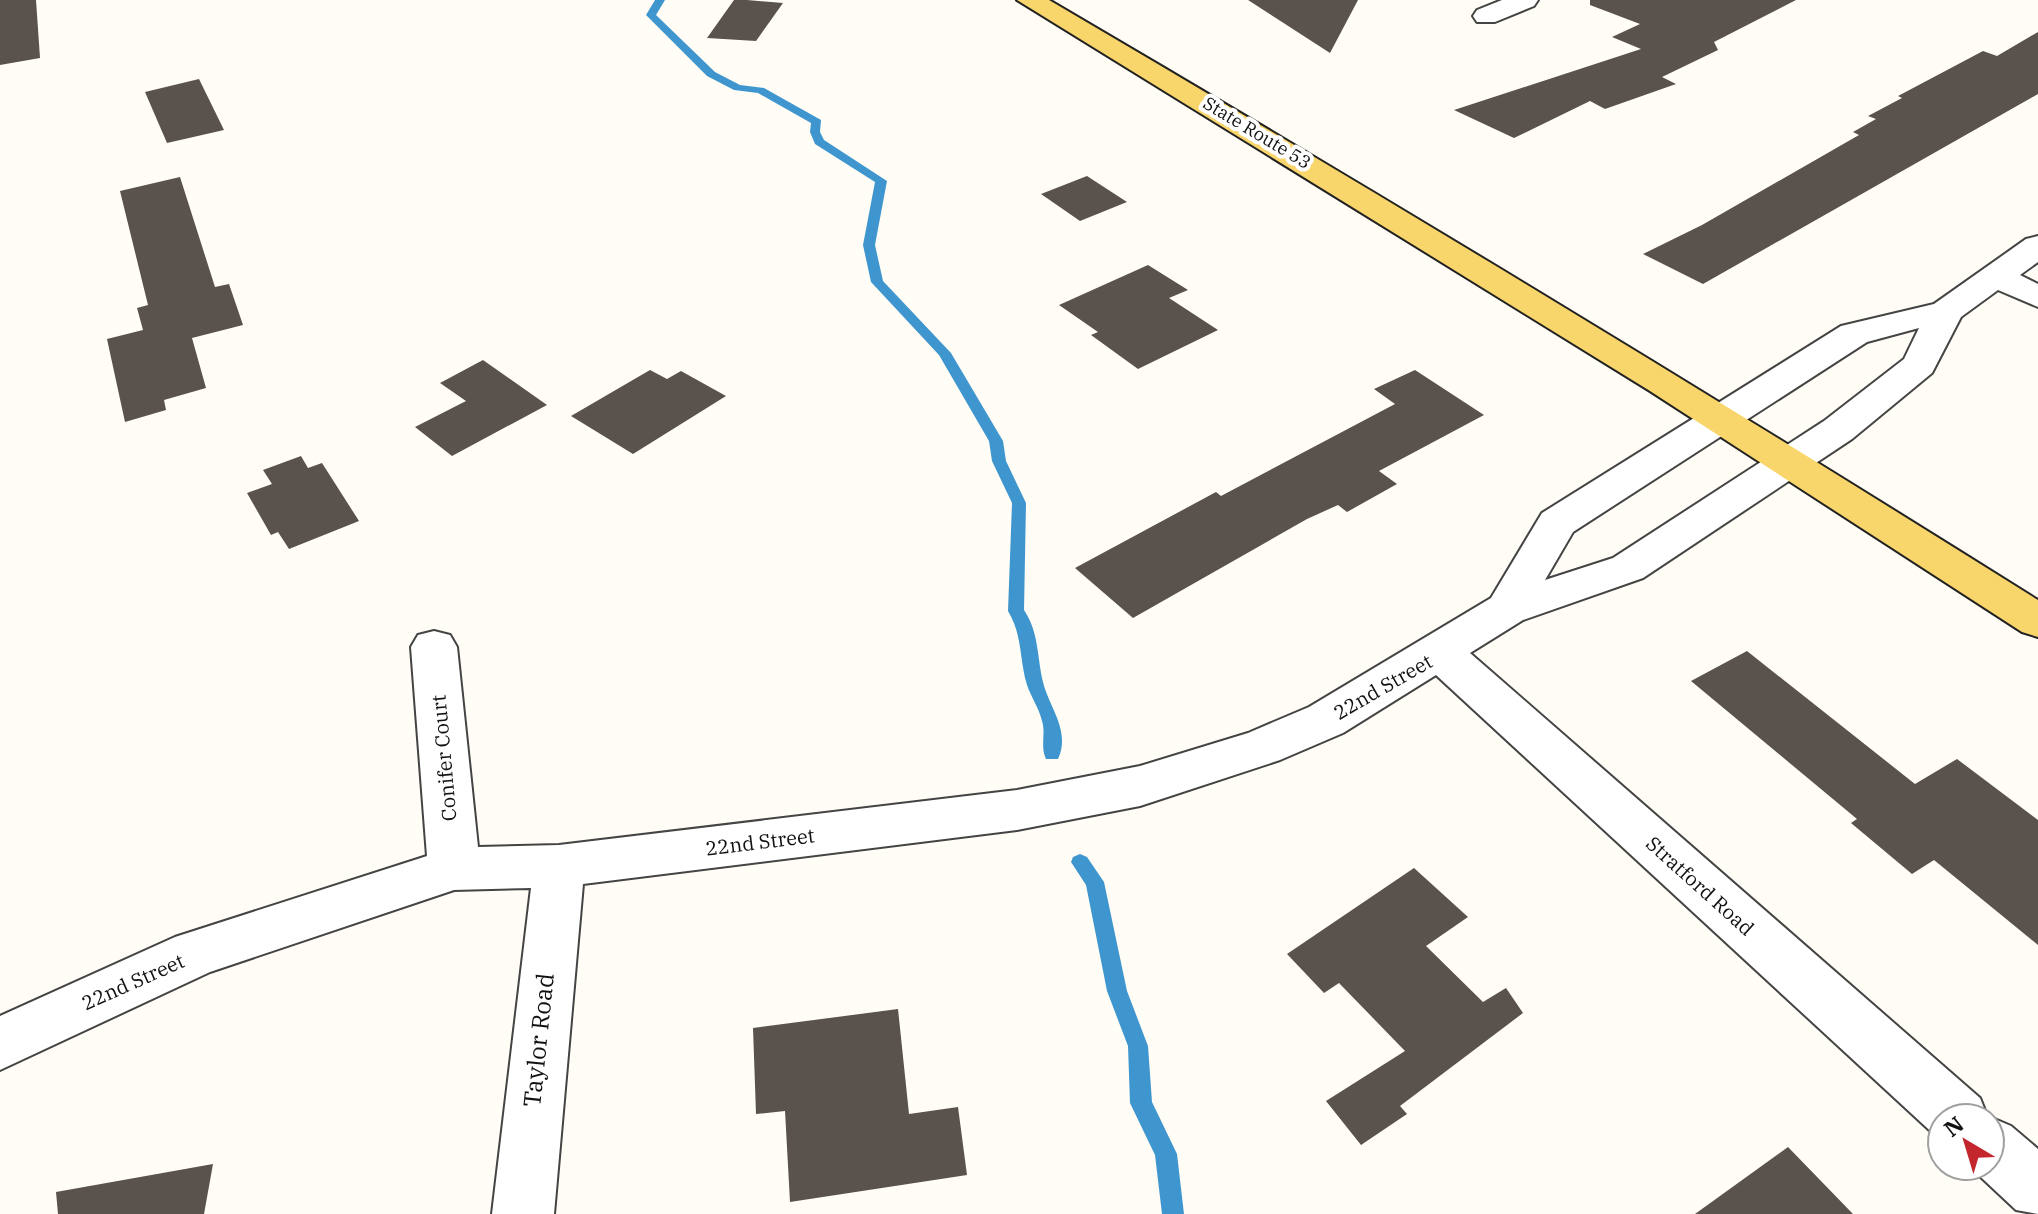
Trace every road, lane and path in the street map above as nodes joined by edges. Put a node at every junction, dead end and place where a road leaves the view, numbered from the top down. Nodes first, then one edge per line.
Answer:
1 (1030, 0) edge
2 (1525, 0) edge
3 (1486, 16) dead end
4 (2038, 246) edge
5 (1994, 275) junction
6 (2038, 297) edge
7 (1946, 311) junction
8 (1720, 419) junction
9 (1791, 462) junction
10 (1507, 609) junction
11 (2038, 621) edge
12 (434, 647) dead end
13 (1441, 653) junction
14 (559, 866) junction
15 (454, 869) junction
16 (0, 1044) edge
17 (1941, 1102) edge
18 (2006, 1160) edge
19 (2038, 1189) edge
20 (523, 1214) edge

1 - 8 main road, State Route 53
2 - 3 street
4 - 5 street
5 - 6 street
5 - 7 street
7 - 8 street, 22nd Street
7 - 9 street, 22nd Street
8 - 9 main road, State Route 53
8 - 10 street, 22nd Street
9 - 10 street, 22nd Street
9 - 11 main road, State Route 53
10 - 13 street, 22nd Street
12 - 15 street, Conifer Court
13 - 14 street, 22nd Street
13 - 17 street, Stratford Road
14 - 15 street, 22nd Street
14 - 20 street, Taylor Road
15 - 16 street, 22nd Street
18 - 19 street

